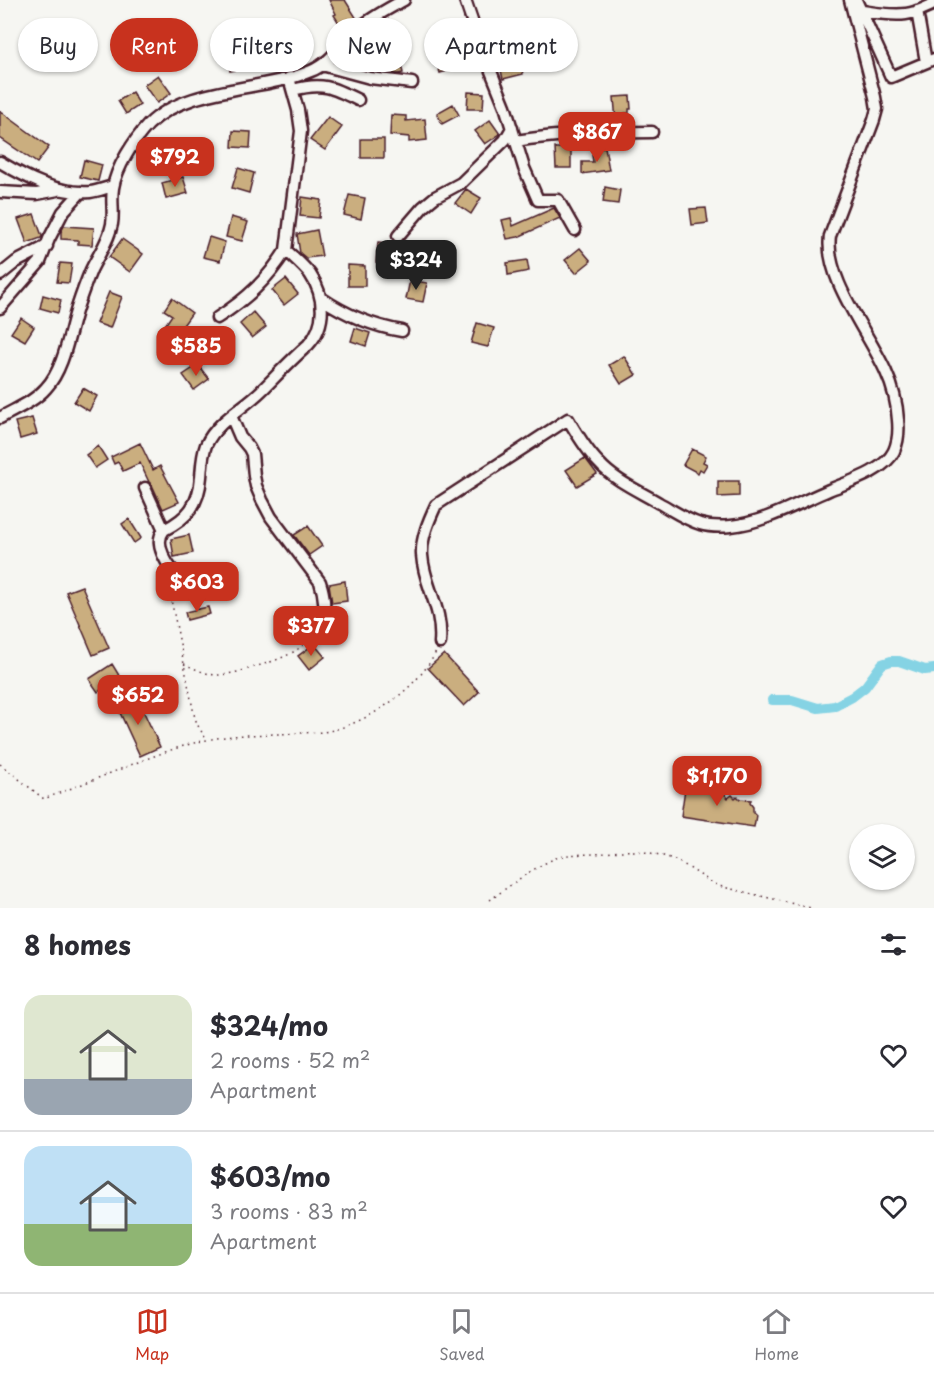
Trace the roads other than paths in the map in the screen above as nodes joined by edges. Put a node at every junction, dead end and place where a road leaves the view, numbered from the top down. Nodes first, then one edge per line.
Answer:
1 (404, 0) edge
2 (465, 0) edge
3 (850, 0) edge
4 (856, 0) edge
5 (934, 4) edge
6 (862, 11) junction
7 (917, 11) junction
8 (930, 60) edge
9 (322, 65) junction
10 (289, 78) junction
11 (411, 83) dead end
12 (293, 90) junction
13 (358, 100) dead end
14 (512, 128) junction
15 (652, 132) dead end
16 (515, 141) junction
17 (0, 162) edge
18 (113, 186) junction
19 (61, 189) junction
20 (0, 192) edge
21 (81, 192) junction
22 (575, 230) dead end
23 (398, 236) dead end
24 (47, 246) junction
25 (286, 250) junction
26 (0, 275) edge
27 (321, 298) junction
28 (0, 308) edge
29 (217, 318) dead end
30 (402, 331) dead end
31 (231, 416) junction
32 (0, 418) edge
33 (145, 488) dead end
34 (164, 530) junction
35 (169, 575) road end
36 (323, 622) road end
37 (440, 643) road end

1 - 9 street
2 - 14 street
3 - 37 street
4 - 6 street
5 - 7 street
6 - 7 street
6 - 8 street
7 - 8 street
9 - 10 street
9 - 11 street
10 - 12 street
10 - 18 street
12 - 13 street
12 - 25 street
14 - 16 street
14 - 23 street
15 - 16 street
16 - 22 street
17 - 19 street
18 - 21 street
18 - 32 street
19 - 20 street
19 - 21 street
21 - 24 street
24 - 26 street
24 - 28 street
25 - 27 street
25 - 29 street
27 - 30 street
27 - 31 street
31 - 34 street
31 - 36 street
33 - 34 street
34 - 35 street

